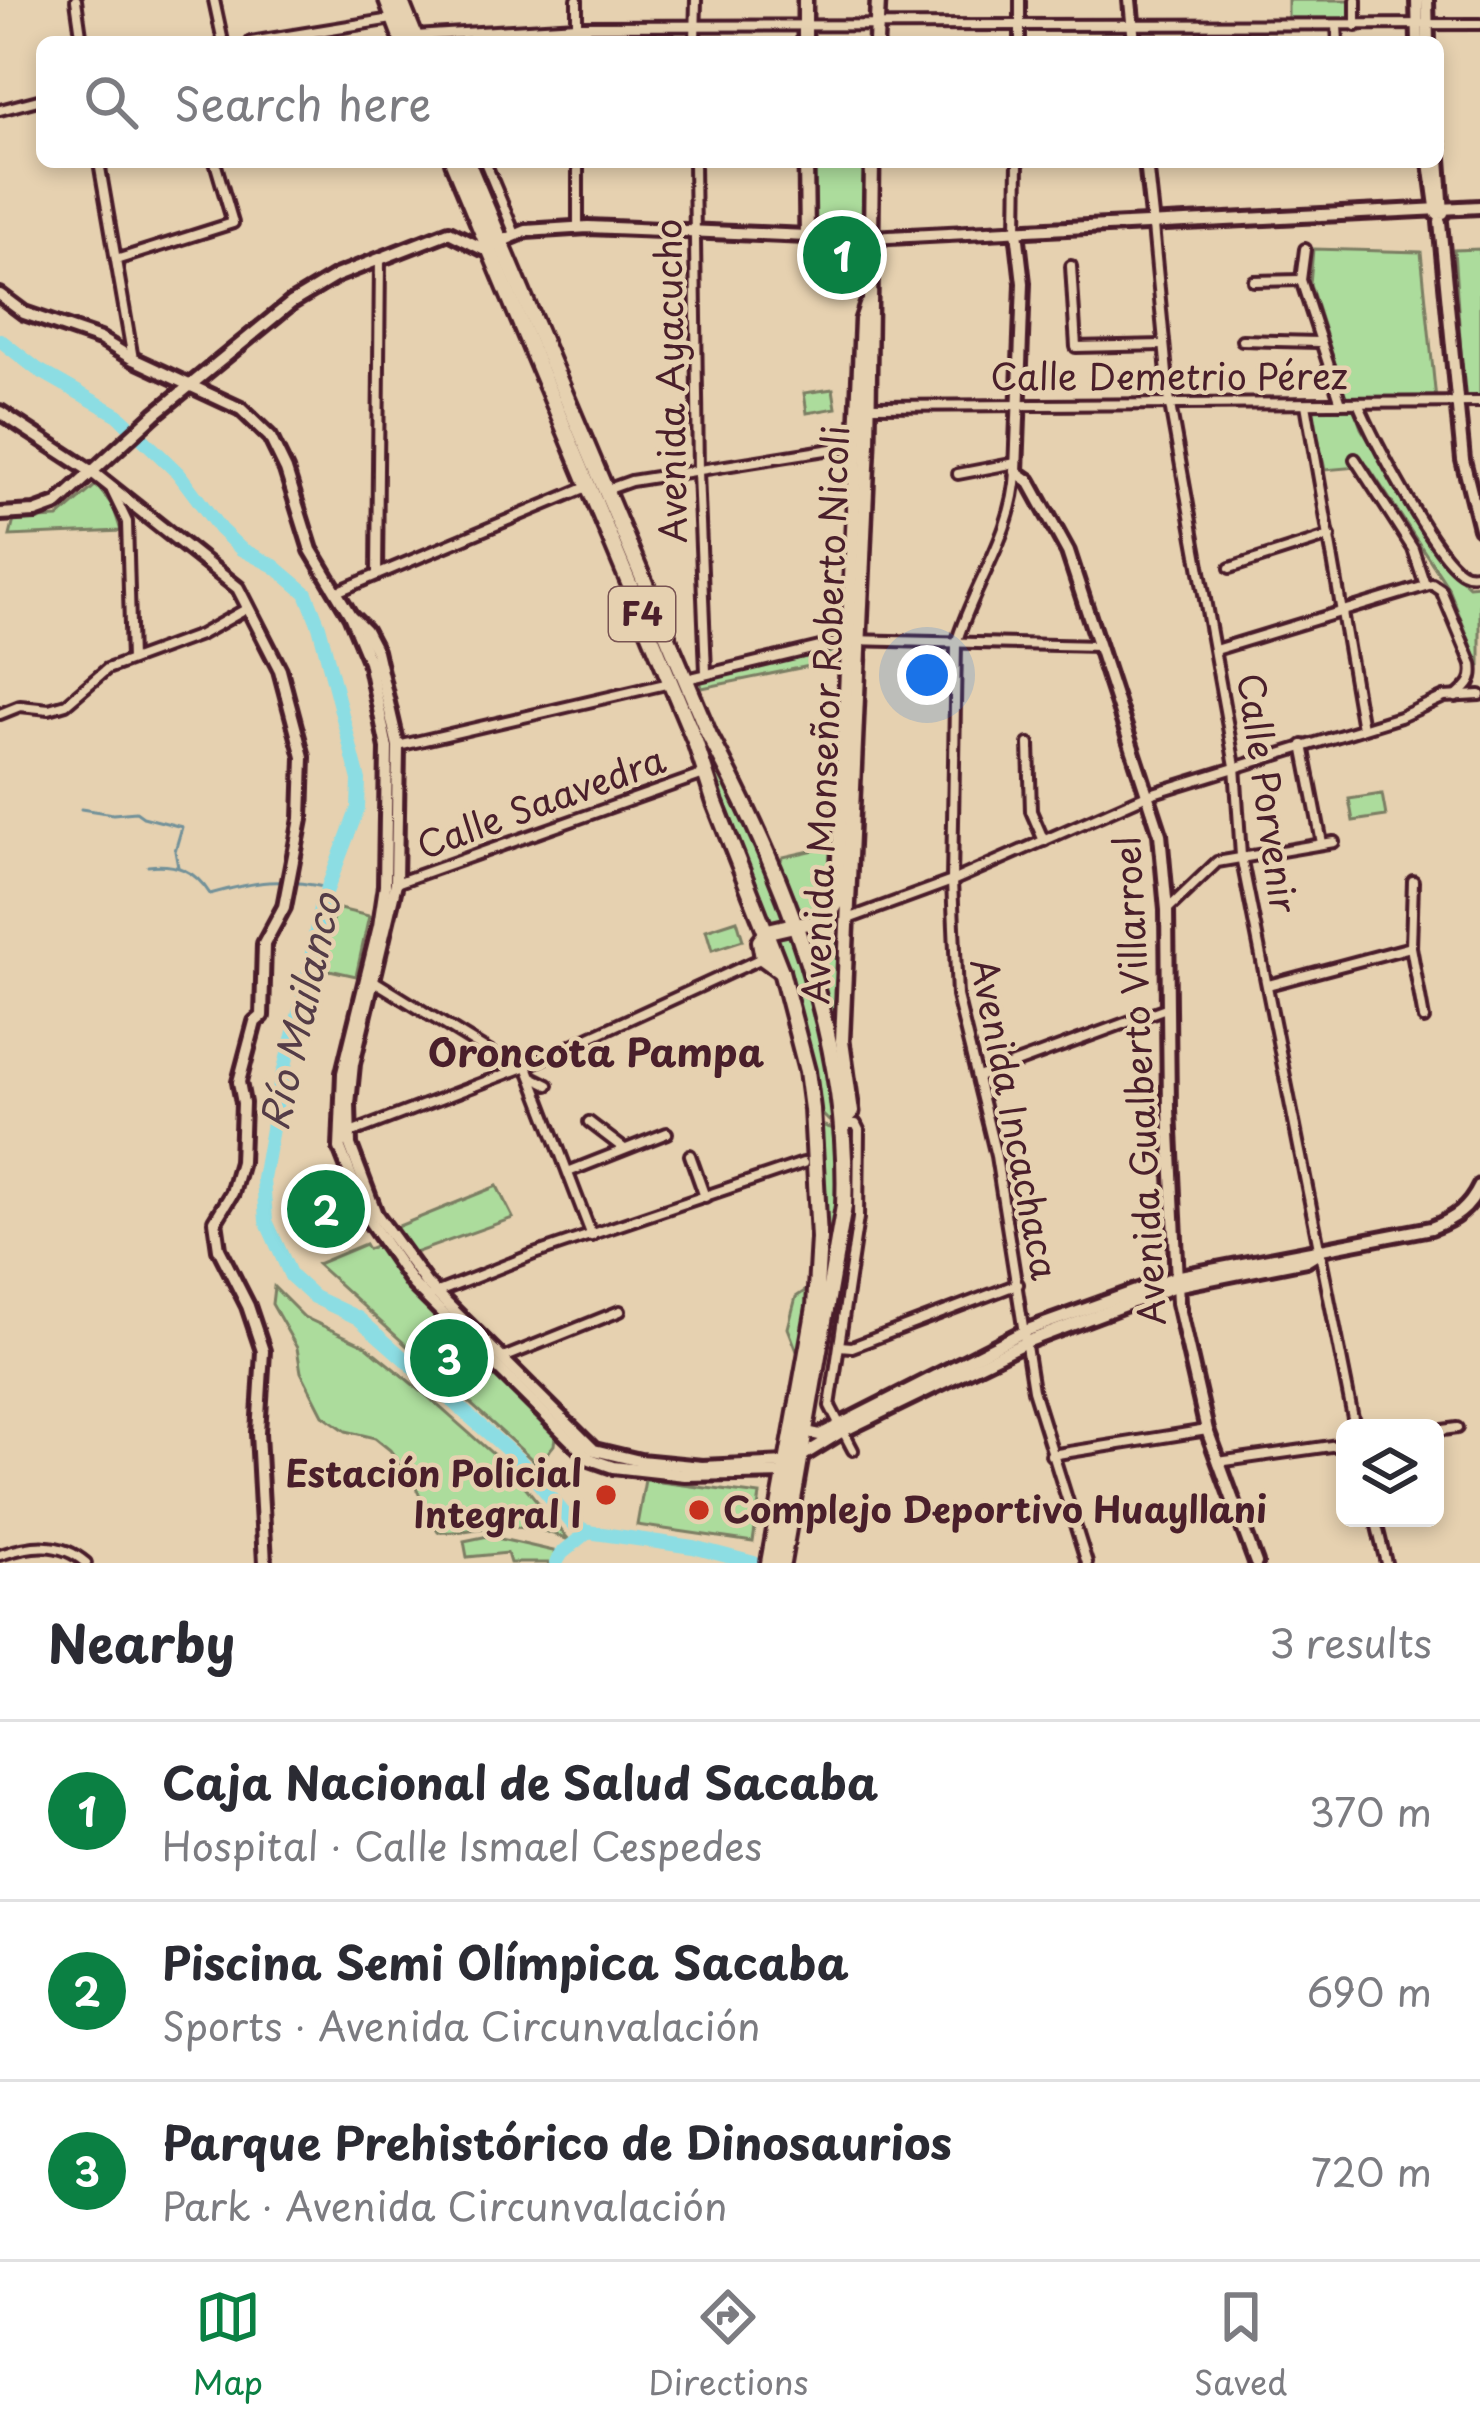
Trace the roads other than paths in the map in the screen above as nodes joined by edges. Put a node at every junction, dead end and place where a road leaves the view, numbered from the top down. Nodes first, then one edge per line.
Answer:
1 (76, 0) edge
2 (214, 0) edge
3 (387, 0) edge
4 (400, 0) edge
5 (577, 0) edge
6 (696, 0) edge
7 (805, 0) edge
8 (878, 0) edge
9 (1020, 0) edge
10 (1130, 0) edge
11 (1356, 0) edge
12 (1417, 0) edge
13 (1427, 0) edge
14 (394, 19) junction
15 (1480, 24) edge
16 (1132, 25) junction
17 (1421, 25) junction
18 (577, 26) junction
19 (695, 26) junction
20 (1337, 26) junction
21 (1356, 26) junction
22 (1020, 28) junction
23 (876, 34) edge
24 (805, 35) edge
25 (81, 36) edge
26 (222, 36) edge
27 (288, 36) edge
28 (415, 36) edge
29 (418, 36) edge
30 (465, 36) edge
31 (577, 36) edge
32 (695, 36) edge
33 (1020, 36) edge
34 (1133, 36) edge
35 (1338, 36) edge
36 (1419, 36) edge
37 (1426, 36) edge
38 (36, 101) edge
39 (0, 110) edge
40 (100, 168) edge
41 (217, 168) edge
42 (457, 168) edge
43 (470, 168) edge
44 (485, 168) edge
45 (578, 168) edge
46 (694, 168) edge
47 (806, 168) edge
48 (872, 168) edge
49 (1018, 168) edge
50 (1147, 168) edge
51 (1431, 168) edge
52 (1439, 168) edge
53 (1480, 207) edge
54 (1440, 214) junction
55 (1153, 226) junction
56 (578, 228) junction
57 (1017, 231) junction
58 (694, 232) junction
59 (807, 236) junction
60 (870, 238) junction
61 (501, 241) junction
62 (1305, 249) dead end
63 (119, 259) junction
64 (380, 259) junction
65 (1071, 266) dead end
66 (1301, 280) junction
67 (1254, 281) dead end
68 (0, 295) edge
69 (1242, 340) dead end
70 (1318, 342) junction
71 (1163, 345) junction
72 (133, 359) junction
73 (193, 384) junction
74 (1458, 402) junction
75 (1480, 402) edge
76 (1341, 403) junction
77 (1358, 403) junction
78 (1306, 404) junction
79 (1170, 405) junction
80 (864, 406) junction
81 (1016, 406) junction
82 (0, 412) edge
83 (862, 444) junction
84 (1355, 459) dead end
85 (1016, 467) junction
86 (92, 472) junction
87 (698, 472) junction
88 (958, 474) dead end
89 (587, 487) junction
90 (111, 489) junction
91 (604, 490) junction
92 (0, 514) edge
93 (1480, 527) edge
94 (1330, 536) junction
95 (1230, 568) dead end
96 (1480, 574) edge
97 (377, 575) junction
98 (1425, 585) junction
99 (336, 592) junction
100 (248, 608) junction
101 (1344, 611) junction
102 (854, 640) junction
103 (956, 644) junction
104 (1100, 646) junction
105 (1215, 650) junction
106 (131, 659) junction
107 (706, 672) junction
108 (678, 681) junction
109 (1480, 695) edge
110 (1456, 697) junction
111 (0, 714) edge
112 (1362, 728) junction
113 (1028, 744) dead end
114 (1303, 745) junction
115 (393, 747) junction
116 (1235, 766) junction
117 (705, 773) junction
118 (1147, 795) junction
119 (1044, 841) junction
120 (1334, 842) dead end
121 (1322, 843) junction
122 (1241, 856) junction
123 (952, 881) junction
124 (1412, 881) dead end
125 (396, 884) junction
126 (1167, 910) junction
127 (848, 919) junction
128 (819, 923) junction
129 (794, 926) junction
130 (768, 931) junction
131 (846, 945) junction
132 (1411, 947) junction
133 (764, 958) junction
134 (781, 971) junction
135 (371, 978) junction
136 (1268, 985) junction
137 (1166, 1008) junction
138 (1424, 1018) dead end
139 (525, 1071) junction
140 (978, 1077) junction
141 (548, 1085) dead end
142 (812, 1109) junction
143 (589, 1122) dead end
144 (841, 1124) junction
145 (667, 1133) dead end
146 (343, 1136) junction
147 (623, 1148) junction
148 (690, 1154) dead end
149 (803, 1163) dead end
150 (568, 1172) junction
151 (1480, 1186) edge
152 (705, 1197) junction
153 (592, 1236) junction
154 (1322, 1250) junction
155 (1175, 1281) junction
156 (1018, 1284) junction
157 (431, 1296) junction
158 (620, 1311) dead end
159 (1025, 1337) junction
160 (839, 1346) junction
161 (501, 1359) junction
162 (1353, 1419) edge
163 (1457, 1428) dead end
164 (839, 1429) junction
165 (1207, 1430) junction
166 (1444, 1430) edge
167 (806, 1432) junction
168 (572, 1436) junction
169 (1336, 1445) edge
170 (853, 1450) dead end
171 (1051, 1455) junction
172 (1216, 1462) junction
173 (792, 1464) junction
174 (788, 1498) junction
175 (1378, 1527) edge
176 (0, 1555) edge
177 (86, 1563) edge
178 (266, 1563) edge
179 (770, 1563) edge
180 (782, 1563) edge
181 (1087, 1563) edge
182 (1256, 1563) edge
183 (1386, 1563) edge

1 - 25 street
2 - 26 street
3 - 14 highway
4 - 29 highway
5 - 18 street
6 - 19 street
7 - 24 main road
8 - 23 main road
9 - 22 street
10 - 16 main road
11 - 21 street
12 - 17 main road
13 - 17 main road
14 - 27 street
14 - 28 highway
15 - 17 street
16 - 20 street
16 - 22 street
16 - 34 main road
17 - 21 street
17 - 36 main road
17 - 37 main road
18 - 19 street
18 - 30 street
18 - 31 street
19 - 24 street
19 - 32 street
20 - 21 street
20 - 35 street
22 - 23 street
22 - 33 street
23 - 24 street
38 - 39 street
40 - 63 street
41 - 63 street
42 - 61 highway, F4
43 - 61 highway, F4
44 - 61 street
45 - 56 street
46 - 58 street, Avenida Ayacucho
47 - 59 main road
48 - 60 main road, Avenida Monseñor Roberto Nicoli
49 - 57 street
50 - 55 main road, Calle Porvenir
51 - 54 main road
52 - 54 main road
53 - 54 main road
54 - 55 main road
54 - 74 main road
55 - 57 main road
55 - 71 street, Calle Porvenir
56 - 58 main road
56 - 61 main road
57 - 60 main road
57 - 81 main road
58 - 59 main road
58 - 87 street, Avenida Ayacucho
59 - 60 main road
60 - 80 main road, Avenida Monseñor Roberto Nicoli
61 - 64 main road
61 - 89 highway, F4
61 - 91 highway, F4
62 - 66 street
63 - 72 street
64 - 73 main road
64 - 97 street
65 - 71 street
66 - 67 street
66 - 70 street
68 - 72 main road
69 - 70 street
70 - 76 street
71 - 79 street, Calle Porvenir
72 - 73 main road
73 - 86 main road
73 - 99 main road
74 - 75 street, Calle Demetrio Pérez
74 - 77 street, Calle Demetrio Pérez
74 - 93 main road
76 - 77 street, Calle Demetrio Pérez
76 - 78 street, Calle Demetrio Pérez
77 - 96 street
78 - 79 street, Calle Demetrio Pérez
78 - 94 street
79 - 81 street, Calle Demetrio Pérez
79 - 105 street, Calle Porvenir
80 - 81 street, Calle Demetrio Pérez
80 - 83 main road, Avenida Monseñor Roberto Nicoli
81 - 85 main road
82 - 86 main road
83 - 87 street
83 - 102 main road, Avenida Monseñor Roberto Nicoli
84 - 98 street
85 - 88 street
85 - 103 street, Avenida Incachaca
85 - 104 main road, Avenida Gualberto Villarroel
86 - 90 main road
86 - 92 main road
87 - 91 street
87 - 107 street, Avenida Ayacucho
89 - 97 street
89 - 108 highway, F4
90 - 100 main road
90 - 106 street
91 - 108 highway, F4
94 - 95 street
94 - 101 street
97 - 99 street
98 - 101 street
98 - 110 street
99 - 115 main road
100 - 106 street
100 - 178 main road
101 - 105 street
101 - 112 street
102 - 103 street
102 - 107 street
102 - 127 main road, Avenida Monseñor Roberto Nicoli
102 - 128 main road, Avenida Monseñor Roberto Nicoli
103 - 104 street
103 - 123 street, Avenida Incachaca
104 - 118 main road, Avenida Gualberto Villarroel
105 - 116 street, Calle Porvenir
106 - 111 street
107 - 108 street
108 - 115 street
108 - 117 highway, F4
108 - 129 highway, F4
109 - 110 street
110 - 112 street
112 - 114 street
113 - 119 street
114 - 116 street
114 - 121 street
115 - 125 main road
115 - 135 main road
116 - 118 street
116 - 122 street, Calle Porvenir
117 - 125 street, Calle Saavedra
117 - 130 highway, F4
118 - 119 street
118 - 126 main road, Avenida Gualberto Villarroel
119 - 123 street
120 - 121 street
121 - 122 street
122 - 126 street
122 - 136 street, Calle Porvenir
123 - 127 street
123 - 140 street, Avenida Incachaca
124 - 132 street
125 - 135 main road
126 - 137 main road, Avenida Gualberto Villarroel
127 - 131 main road, Avenida Monseñor Roberto Nicoli
128 - 129 main road, Avenida Monseñor Roberto Nicoli
128 - 131 main road
129 - 130 highway
129 - 144 highway, F4
130 - 133 highway
130 - 134 highway, F4
131 - 144 main road, Avenida Monseñor Roberto Nicoli
132 - 136 street
132 - 138 street
133 - 134 highway
133 - 139 street
134 - 142 highway, F4
135 - 139 street
135 - 146 main road
136 - 154 street, Calle Porvenir
137 - 140 street
137 - 155 main road, Avenida Gualberto Villarroel
139 - 141 street
139 - 146 street
139 - 150 street
140 - 156 street, Avenida Incachaca
142 - 144 highway
142 - 173 highway, F4
143 - 147 street
144 - 160 street
144 - 167 highway, F4
145 - 147 street
146 - 157 main road
147 - 150 street
148 - 152 street
149 - 152 street
150 - 153 street
151 - 154 main road
152 - 153 street
153 - 157 street
154 - 155 main road
154 - 162 street, Calle Porvenir
155 - 159 main road
155 - 165 main road, Avenida Gualberto Villarroel
156 - 159 street, Avenida Incachaca
156 - 160 street
157 - 161 main road
157 - 168 main road
158 - 161 street
159 - 164 main road
159 - 171 street, Avenida Incachaca
160 - 164 street
161 - 168 main road
163 - 166 street
164 - 167 main road
164 - 170 street
164 - 173 main road
165 - 171 street
165 - 172 main road, Avenida Gualberto Villarroel
167 - 173 highway, F4
168 - 173 main road
169 - 172 street
171 - 181 street, Avenida Incachaca
172 - 182 main road, Avenida Gualberto Villarroel
173 - 174 highway, F4
173 - 174 highway, F4
174 - 179 highway, F4
174 - 180 highway, F4
175 - 183 street
176 - 177 street

